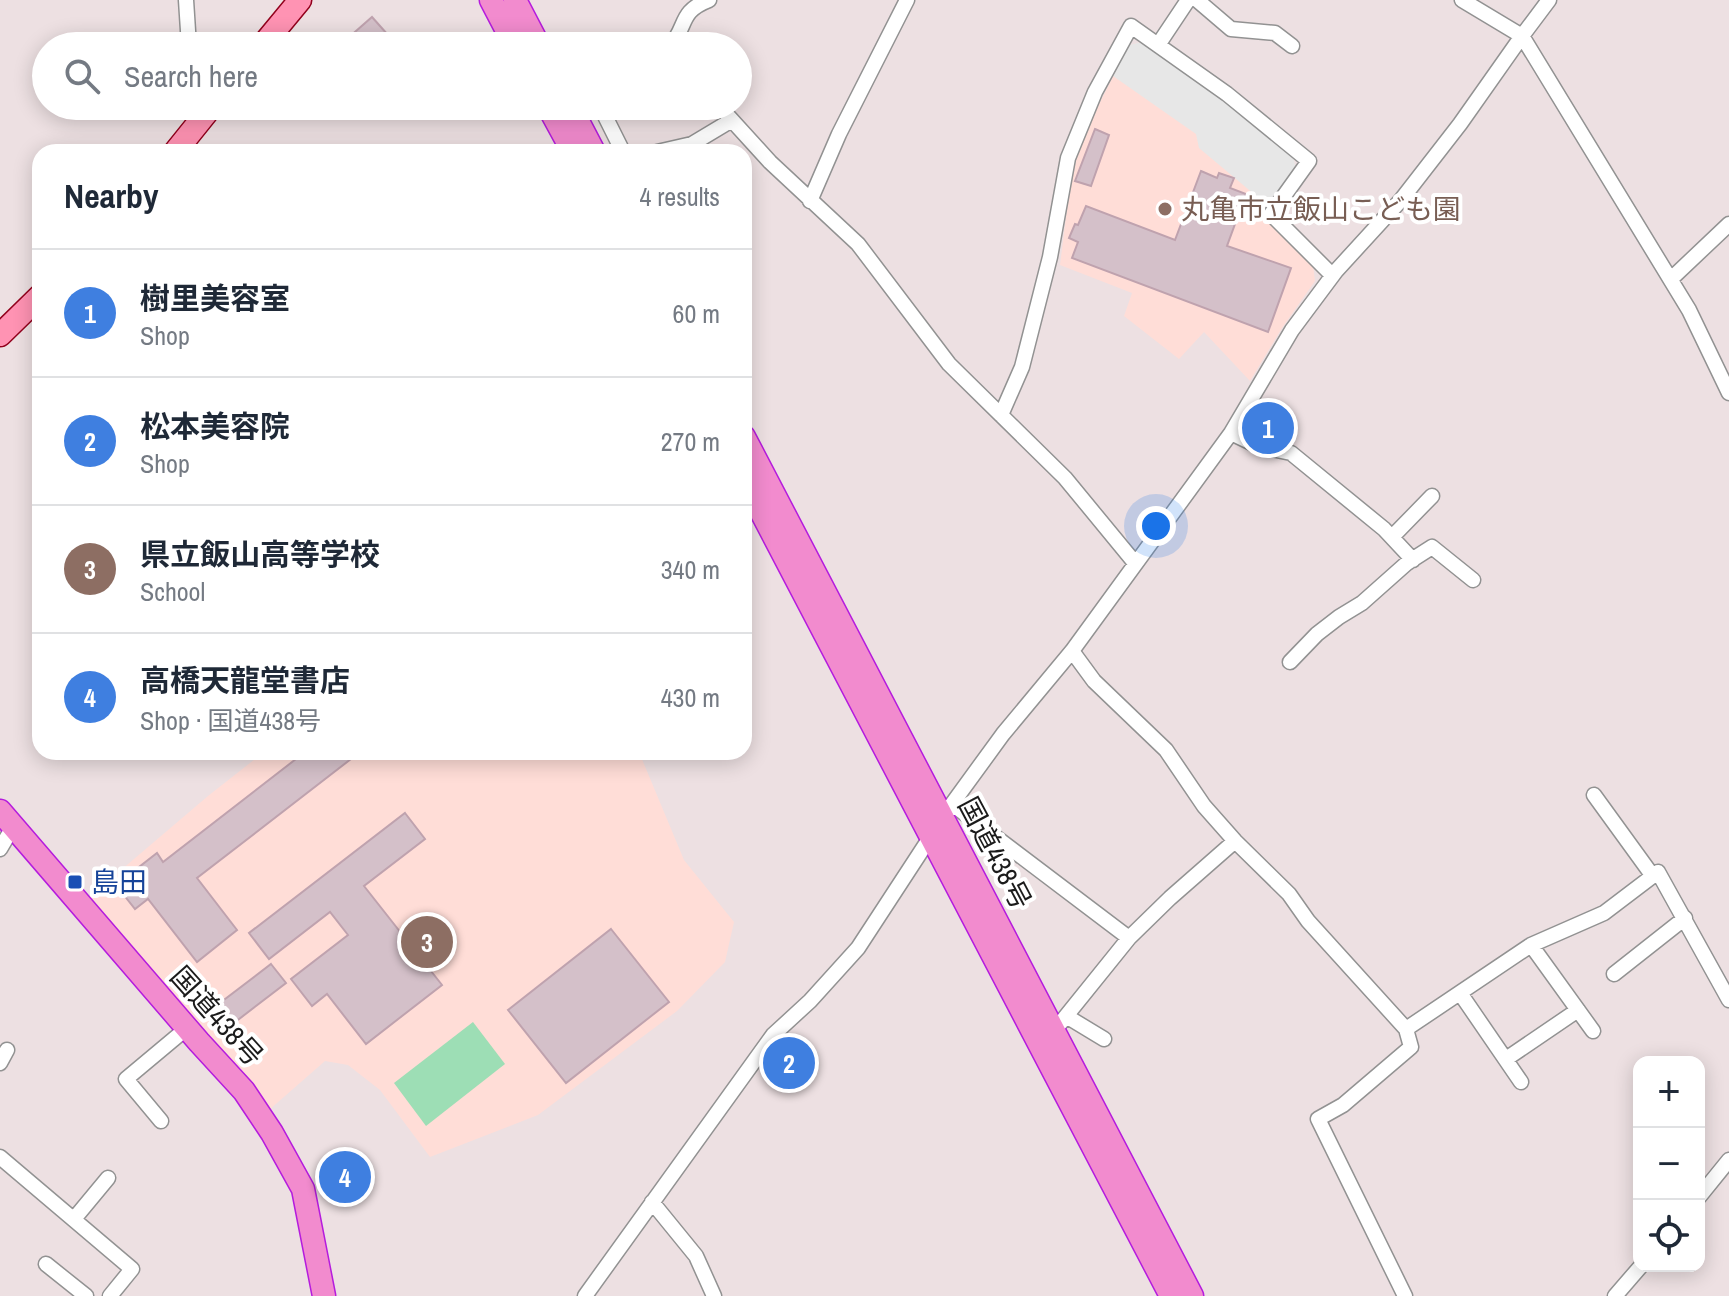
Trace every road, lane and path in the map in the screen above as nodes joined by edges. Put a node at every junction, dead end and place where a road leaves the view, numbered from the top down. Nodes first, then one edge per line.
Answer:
1 (186, 0) edge
2 (300, 0) edge
3 (491, 0) edge
4 (515, 0) edge
5 (709, 0) edge
6 (907, 0) edge
7 (1188, 0) edge
8 (1197, 0) edge
9 (1462, 0) edge
10 (1549, 0) edge
11 (188, 32) edge
12 (274, 32) edge
13 (508, 32) edge
14 (532, 32) edge
15 (678, 32) edge
16 (1522, 36) junction
17 (1158, 45) junction
18 (1292, 46) dead end
19 (197, 120) edge
20 (556, 120) edge
21 (577, 120) edge
22 (607, 120) edge
23 (732, 120) joint
24 (181, 144) edge
25 (569, 144) edge
26 (590, 144) edge
27 (619, 144) edge
28 (692, 144) edge
29 (810, 201) junction
30 (1729, 224) edge
31 (1332, 275) junction
32 (1671, 279) junction
33 (32, 304) edge
34 (0, 335) edge
35 (1729, 393) edge
36 (1001, 415) junction
37 (1231, 433) junction
38 (752, 452) edge
39 (752, 493) edge
40 (1432, 496) dead end
41 (1392, 537) junction
42 (1413, 560) junction
43 (1135, 563) junction
44 (1473, 580) dead end
45 (1072, 651) junction
46 (1290, 662) dead end
47 (1594, 795) dead end
48 (7, 819) edge
49 (942, 820) junction
50 (1235, 841) junction
51 (0, 849) edge
52 (1652, 875) junction
53 (1685, 918) junction
54 (1129, 938) junction
55 (1531, 945) junction
56 (1614, 974) dead end
57 (1460, 993) junction
58 (1729, 1000) edge
59 (1578, 1010) junction
60 (1060, 1024) junction
61 (187, 1028) junction
62 (1406, 1029) junction
63 (1593, 1031) dead end
64 (1104, 1039) dead end
65 (1506, 1059) junction
66 (1521, 1082) dead end
67 (161, 1121) dead end
68 (0, 1157) edge
69 (1729, 1160) edge
70 (108, 1178) dead end
71 (1705, 1190) edge
72 (652, 1202) junction
73 (74, 1219) junction
74 (46, 1264) dead end
75 (1636, 1272) edge
76 (116, 1294) edge
77 (86, 1296) edge
78 (324, 1296) edge
79 (585, 1296) edge
80 (714, 1296) edge
81 (1171, 1296) edge
82 (1192, 1296) edge
83 (1405, 1296) edge
84 (1615, 1296) edge

1 - 11 street
2 - 12 main road
3 - 13 highway
4 - 14 highway
5 - 15 street
6 - 29 street
7 - 17 street
8 - 18 street
9 - 16 street
10 - 16 street
16 - 31 street
16 - 32 street
17 - 31 street
17 - 36 street
19 - 24 main road
20 - 25 highway
21 - 26 highway
22 - 27 street
23 - 28 street
23 - 29 street
29 - 36 street
30 - 32 street
31 - 37 street
32 - 35 street
33 - 34 main road
36 - 43 street
37 - 41 street
37 - 43 street
38 - 49 highway, 国道438号
39 - 49 highway, 国道438号
40 - 41 street
41 - 42 street
42 - 44 street
42 - 46 street
43 - 45 street
45 - 49 street
45 - 50 street
47 - 52 street
48 - 51 street
48 - 61 highway, 国道438号
49 - 54 street
49 - 60 highway, 国道438号
49 - 72 street
49 - 81 highway, 国道438号
50 - 54 street
50 - 62 street
52 - 53 street
52 - 55 street
53 - 56 street
53 - 58 street
54 - 60 street
55 - 57 street
55 - 59 street
57 - 62 street
57 - 65 street
59 - 63 street
59 - 65 street
60 - 64 street
60 - 82 highway, 国道438号
61 - 67 street
61 - 78 highway, 国道438号
62 - 83 street
65 - 66 street
68 - 73 street
69 - 71 street
70 - 73 street
72 - 79 street
72 - 80 street
73 - 76 street
74 - 77 street
75 - 84 street

